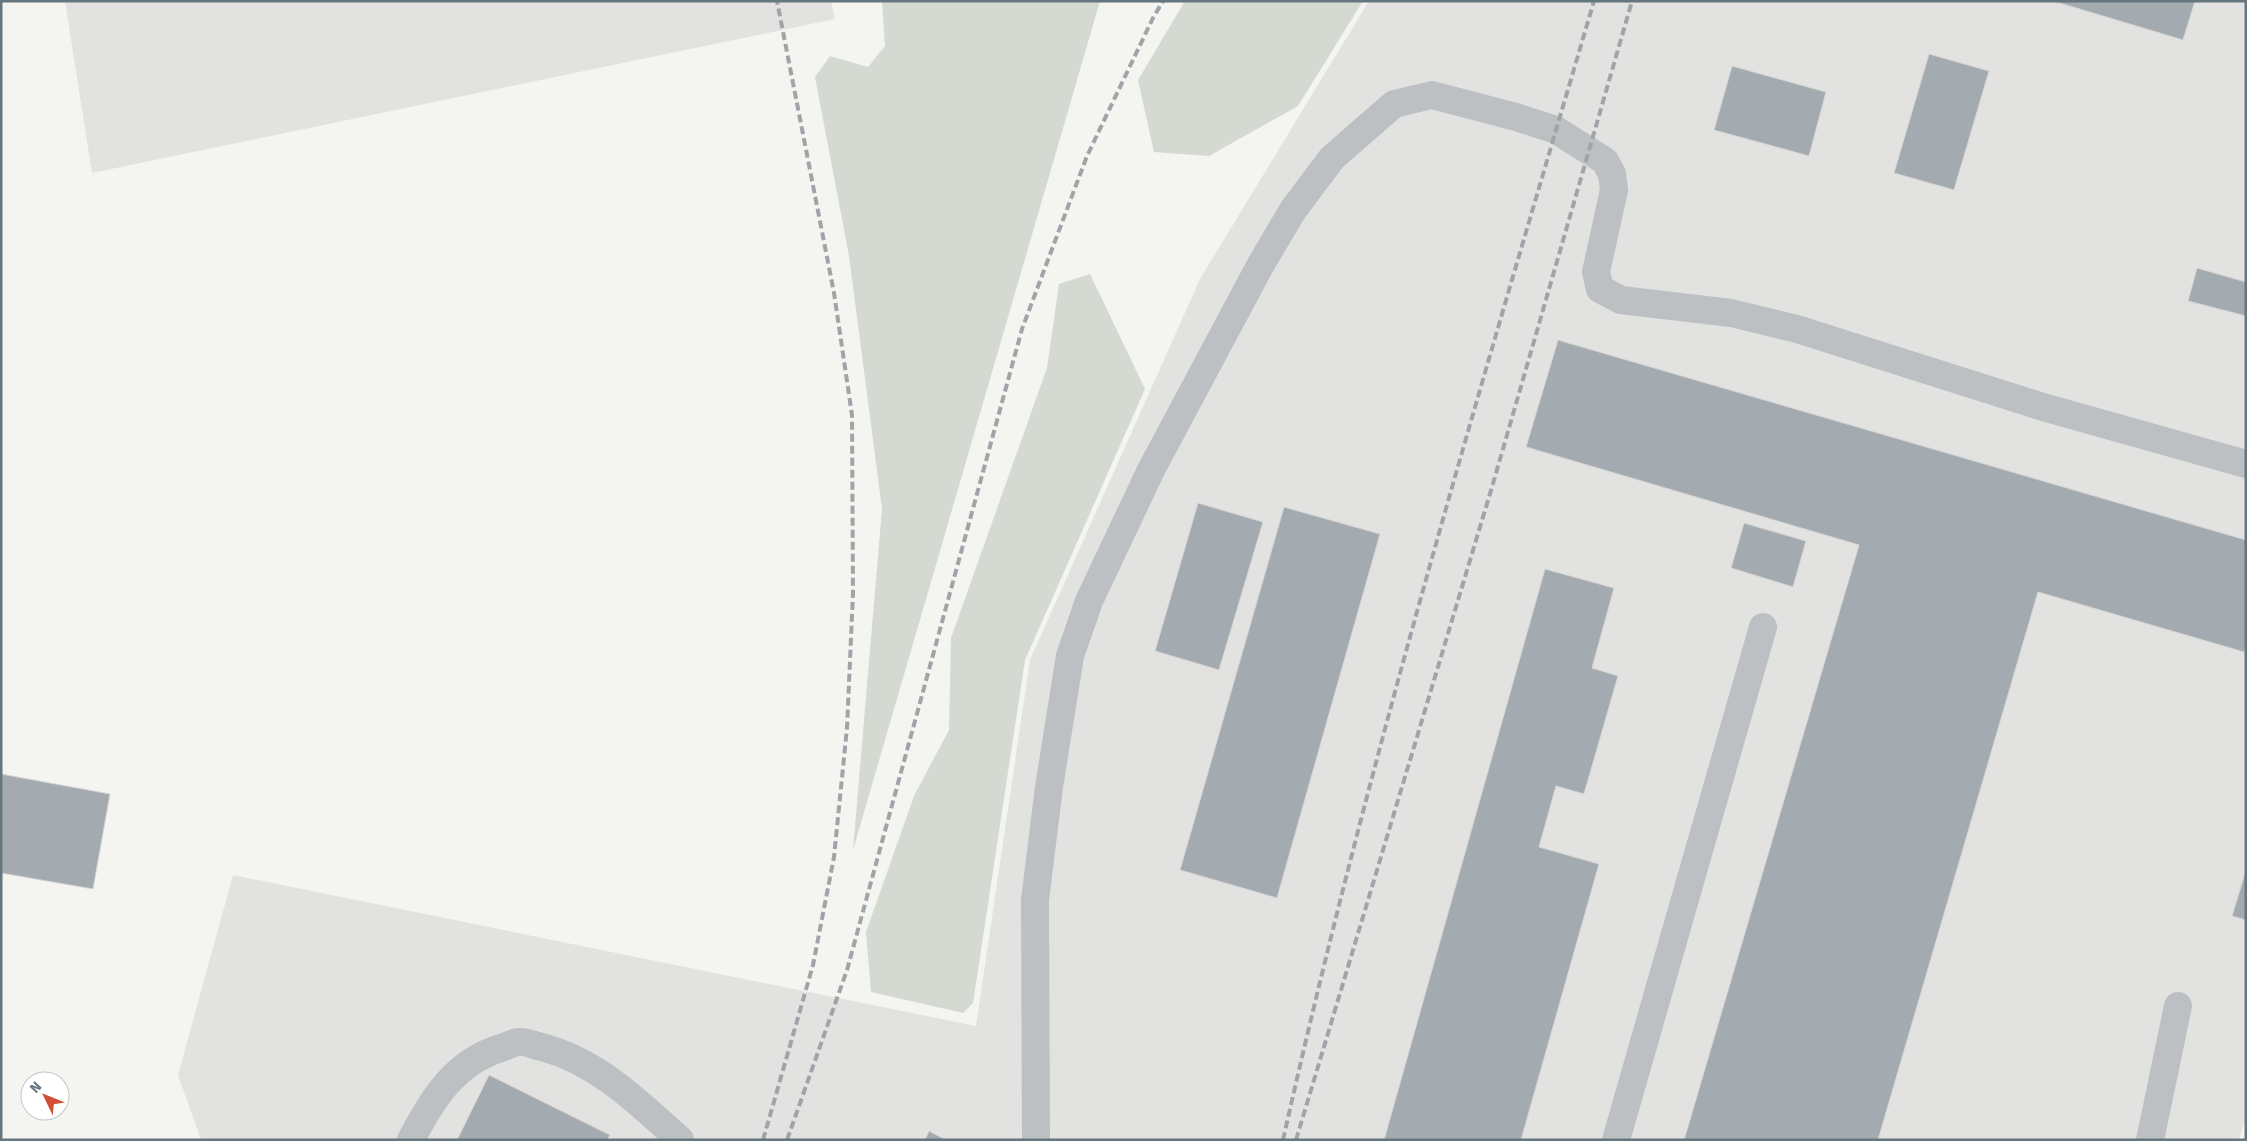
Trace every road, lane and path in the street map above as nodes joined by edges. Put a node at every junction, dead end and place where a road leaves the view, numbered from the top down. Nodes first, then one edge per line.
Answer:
1 (2246, 464) edge
2 (1763, 627) dead end
3 (2178, 1006) dead end
4 (411, 1140) edge
5 (680, 1140) edge
6 (1036, 1140) edge
7 (1616, 1140) edge
8 (2150, 1140) edge

1 - 6 lane
2 - 7 lane
3 - 8 lane
4 - 5 lane

